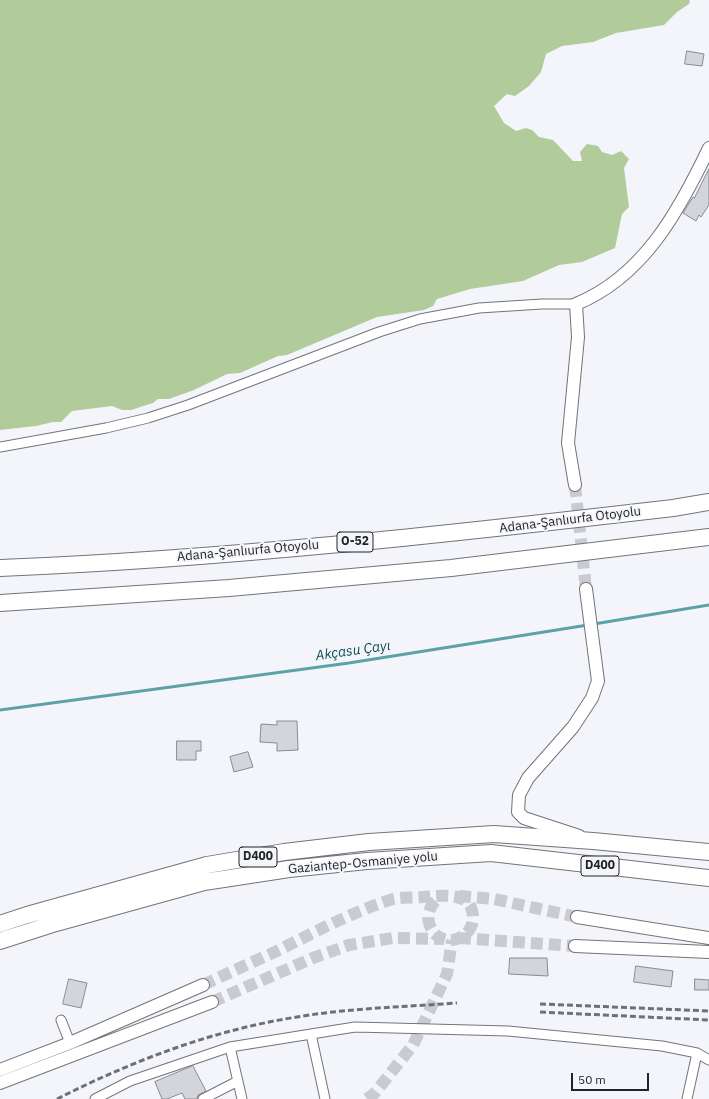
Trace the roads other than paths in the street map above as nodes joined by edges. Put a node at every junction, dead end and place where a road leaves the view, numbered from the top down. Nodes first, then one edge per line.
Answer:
1 (709, 148) edge
2 (576, 304) junction
3 (0, 447) edge
4 (575, 485) tunnel mouth
5 (709, 502) edge
6 (709, 537) edge
7 (0, 568) edge
8 (586, 589) tunnel mouth
9 (0, 603) edge
10 (593, 841) junction
11 (709, 852) edge
12 (709, 878) edge
13 (577, 917) tunnel mouth
14 (0, 924) edge
15 (709, 938) edge
16 (0, 942) edge
17 (575, 946) tunnel mouth
18 (709, 952) edge
19 (203, 985) tunnel mouth
20 (212, 1002) tunnel mouth
21 (61, 1020) dead end
22 (311, 1034) junction
23 (70, 1043) junction
24 (230, 1047) junction
25 (697, 1053) junction
26 (709, 1060) edge
27 (0, 1070) edge
28 (238, 1082) junction
29 (0, 1083) edge
30 (95, 1099) edge
31 (203, 1099) edge
32 (242, 1099) edge
33 (325, 1099) edge
34 (687, 1099) edge

1 - 2 street
2 - 3 street
2 - 4 street
5 - 7 highway, Adana-Şanlıurfa Otoyolu / O-52
6 - 9 highway
8 - 10 street
10 - 11 highway, Gaziantep-Osmaniye yolu / D400
10 - 14 highway, Gaziantep-Osmaniye yolu / D400
12 - 16 highway, Gaziantep-Osmaniye yolu / D400
13 - 15 street
17 - 18 street
19 - 23 street
20 - 29 street
21 - 23 street
22 - 24 street
22 - 25 street
22 - 33 street
23 - 27 street
24 - 28 street
24 - 30 street
25 - 26 street
25 - 34 street
28 - 31 street
28 - 32 street

